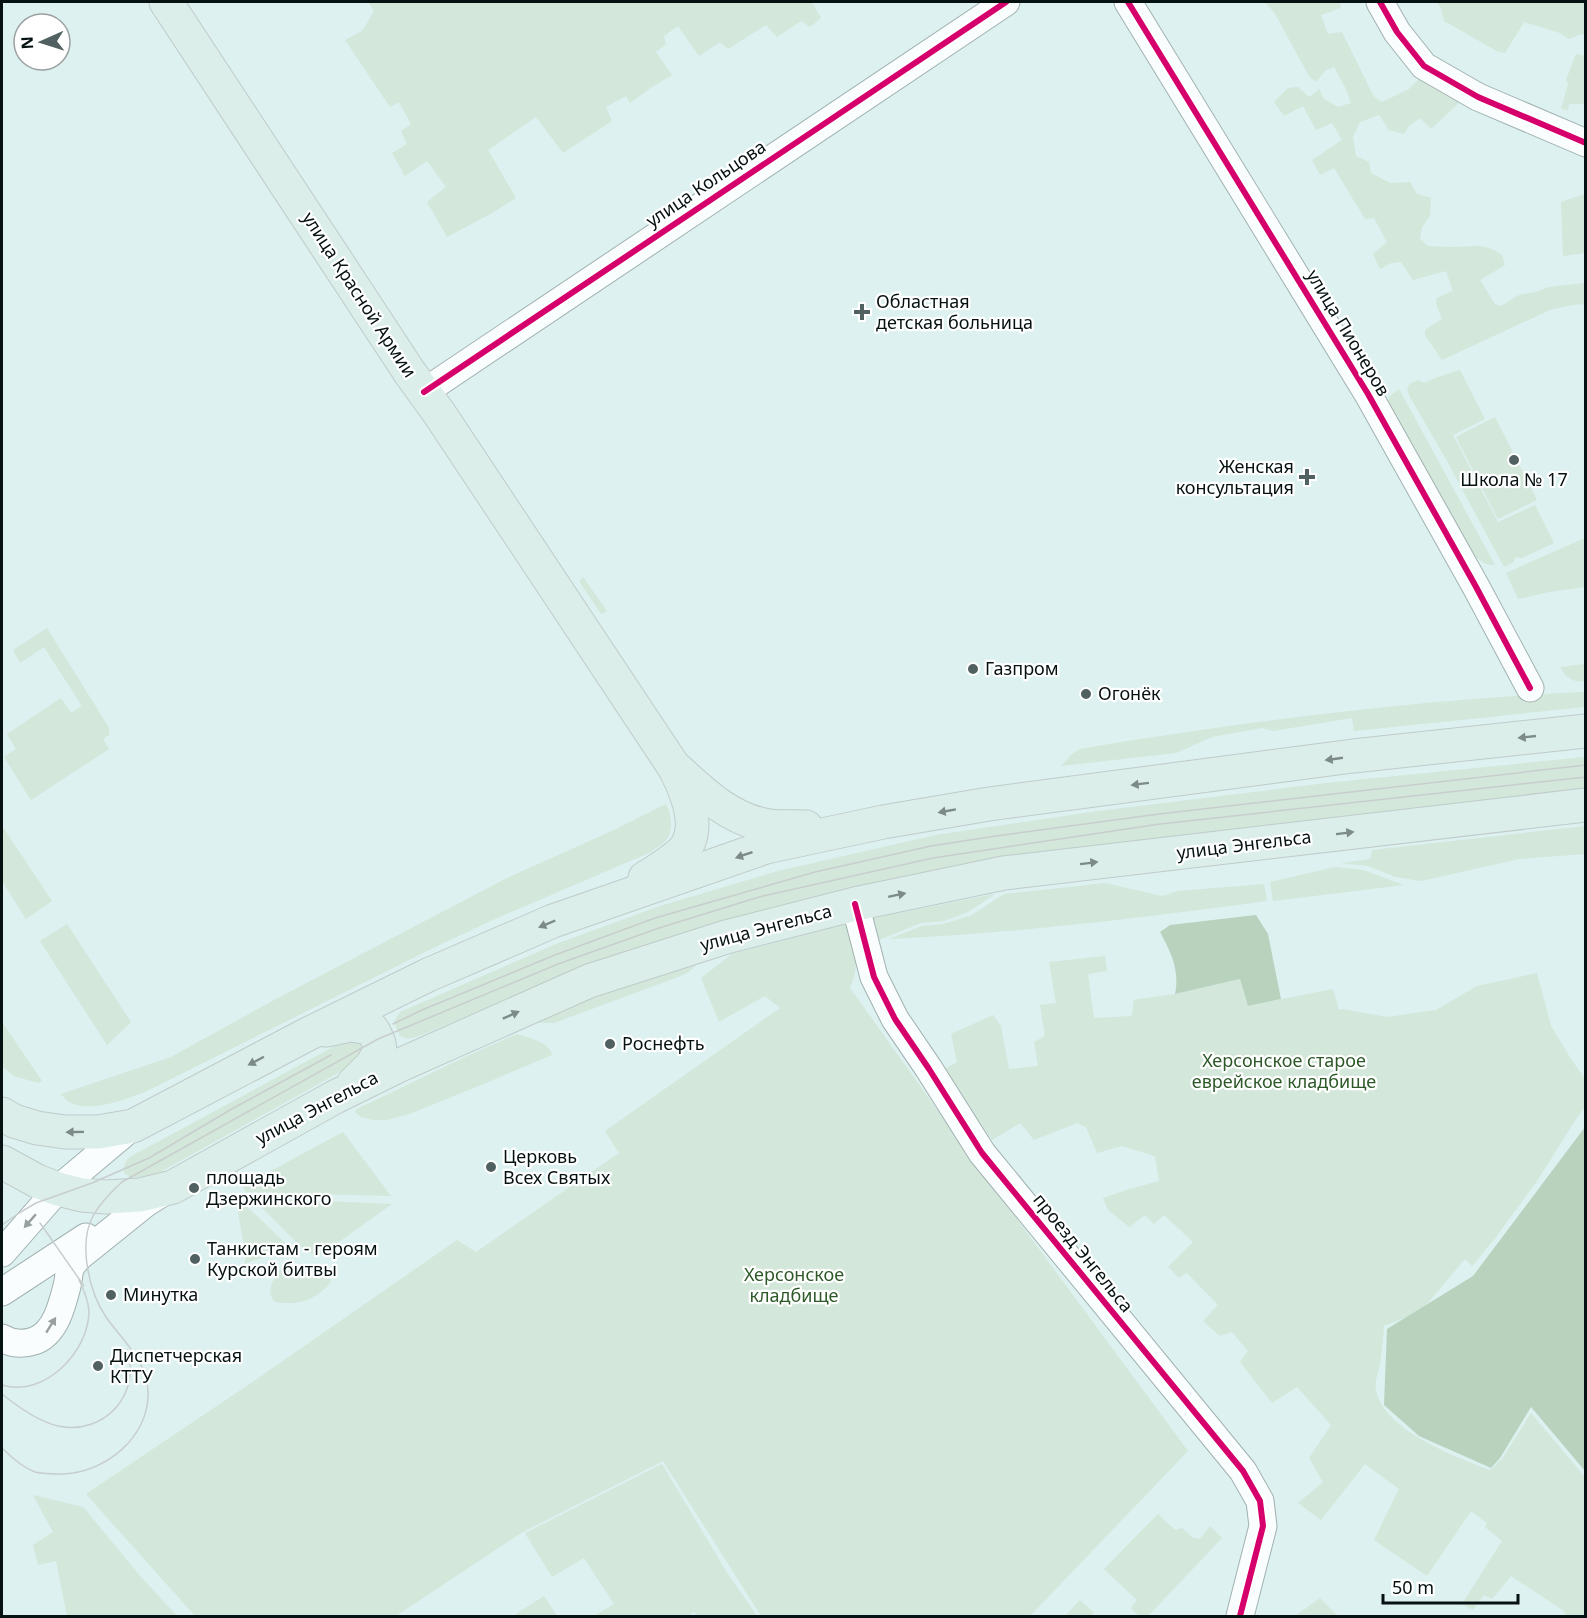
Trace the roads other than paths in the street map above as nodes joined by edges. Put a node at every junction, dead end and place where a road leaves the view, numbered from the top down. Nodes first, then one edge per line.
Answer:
1 (166, 2) edge
2 (1006, 2) edge
3 (1128, 2) edge
4 (1380, 2) edge
5 (1586, 143) edge
6 (424, 392) junction
7 (1530, 688) dead end
8 (1586, 731) edge
9 (674, 767) junction
10 (1586, 805) edge
11 (883, 822) junction
12 (602, 903) junction
13 (855, 904) junction
14 (428, 975) junction
15 (308, 1034) junction
16 (458, 1039) junction
17 (335, 1097) junction
18 (2, 1114) edge
19 (133, 1126) junction
20 (2, 1162) edge
21 (58, 1189) junction
22 (159, 1195) junction
23 (2, 1253) edge
24 (2, 1292) edge
25 (2, 1338) edge
26 (1240, 1617) edge

1 - 6 main road, улица Красной Армии
2 - 6 street, улица Кольцова
3 - 7 street, улица Пионеров
4 - 5 street
6 - 9 main road, улица Красной Армии
8 -> 11 main road
9 - 11 main road
9 - 12 main road
13 -> 10 main road, улица Энгельса
11 -> 12 main road
12 -> 14 main road
16 -> 13 main road, улица Энгельса
13 - 26 street, проезд Энгельса
14 - 15 main road
14 - 16 main road
15 - 17 main road
15 -> 19 main road
16 - 17 main road, улица Энгельса
17 - 22 main road, улица Энгельса
19 -> 18 main road
19 - 21 street
20 - 21 main road, улица Энгельса
21 - 22 main road, улица Энгельса
21 -> 23 street
22 - 24 street
25 -> 22 street

